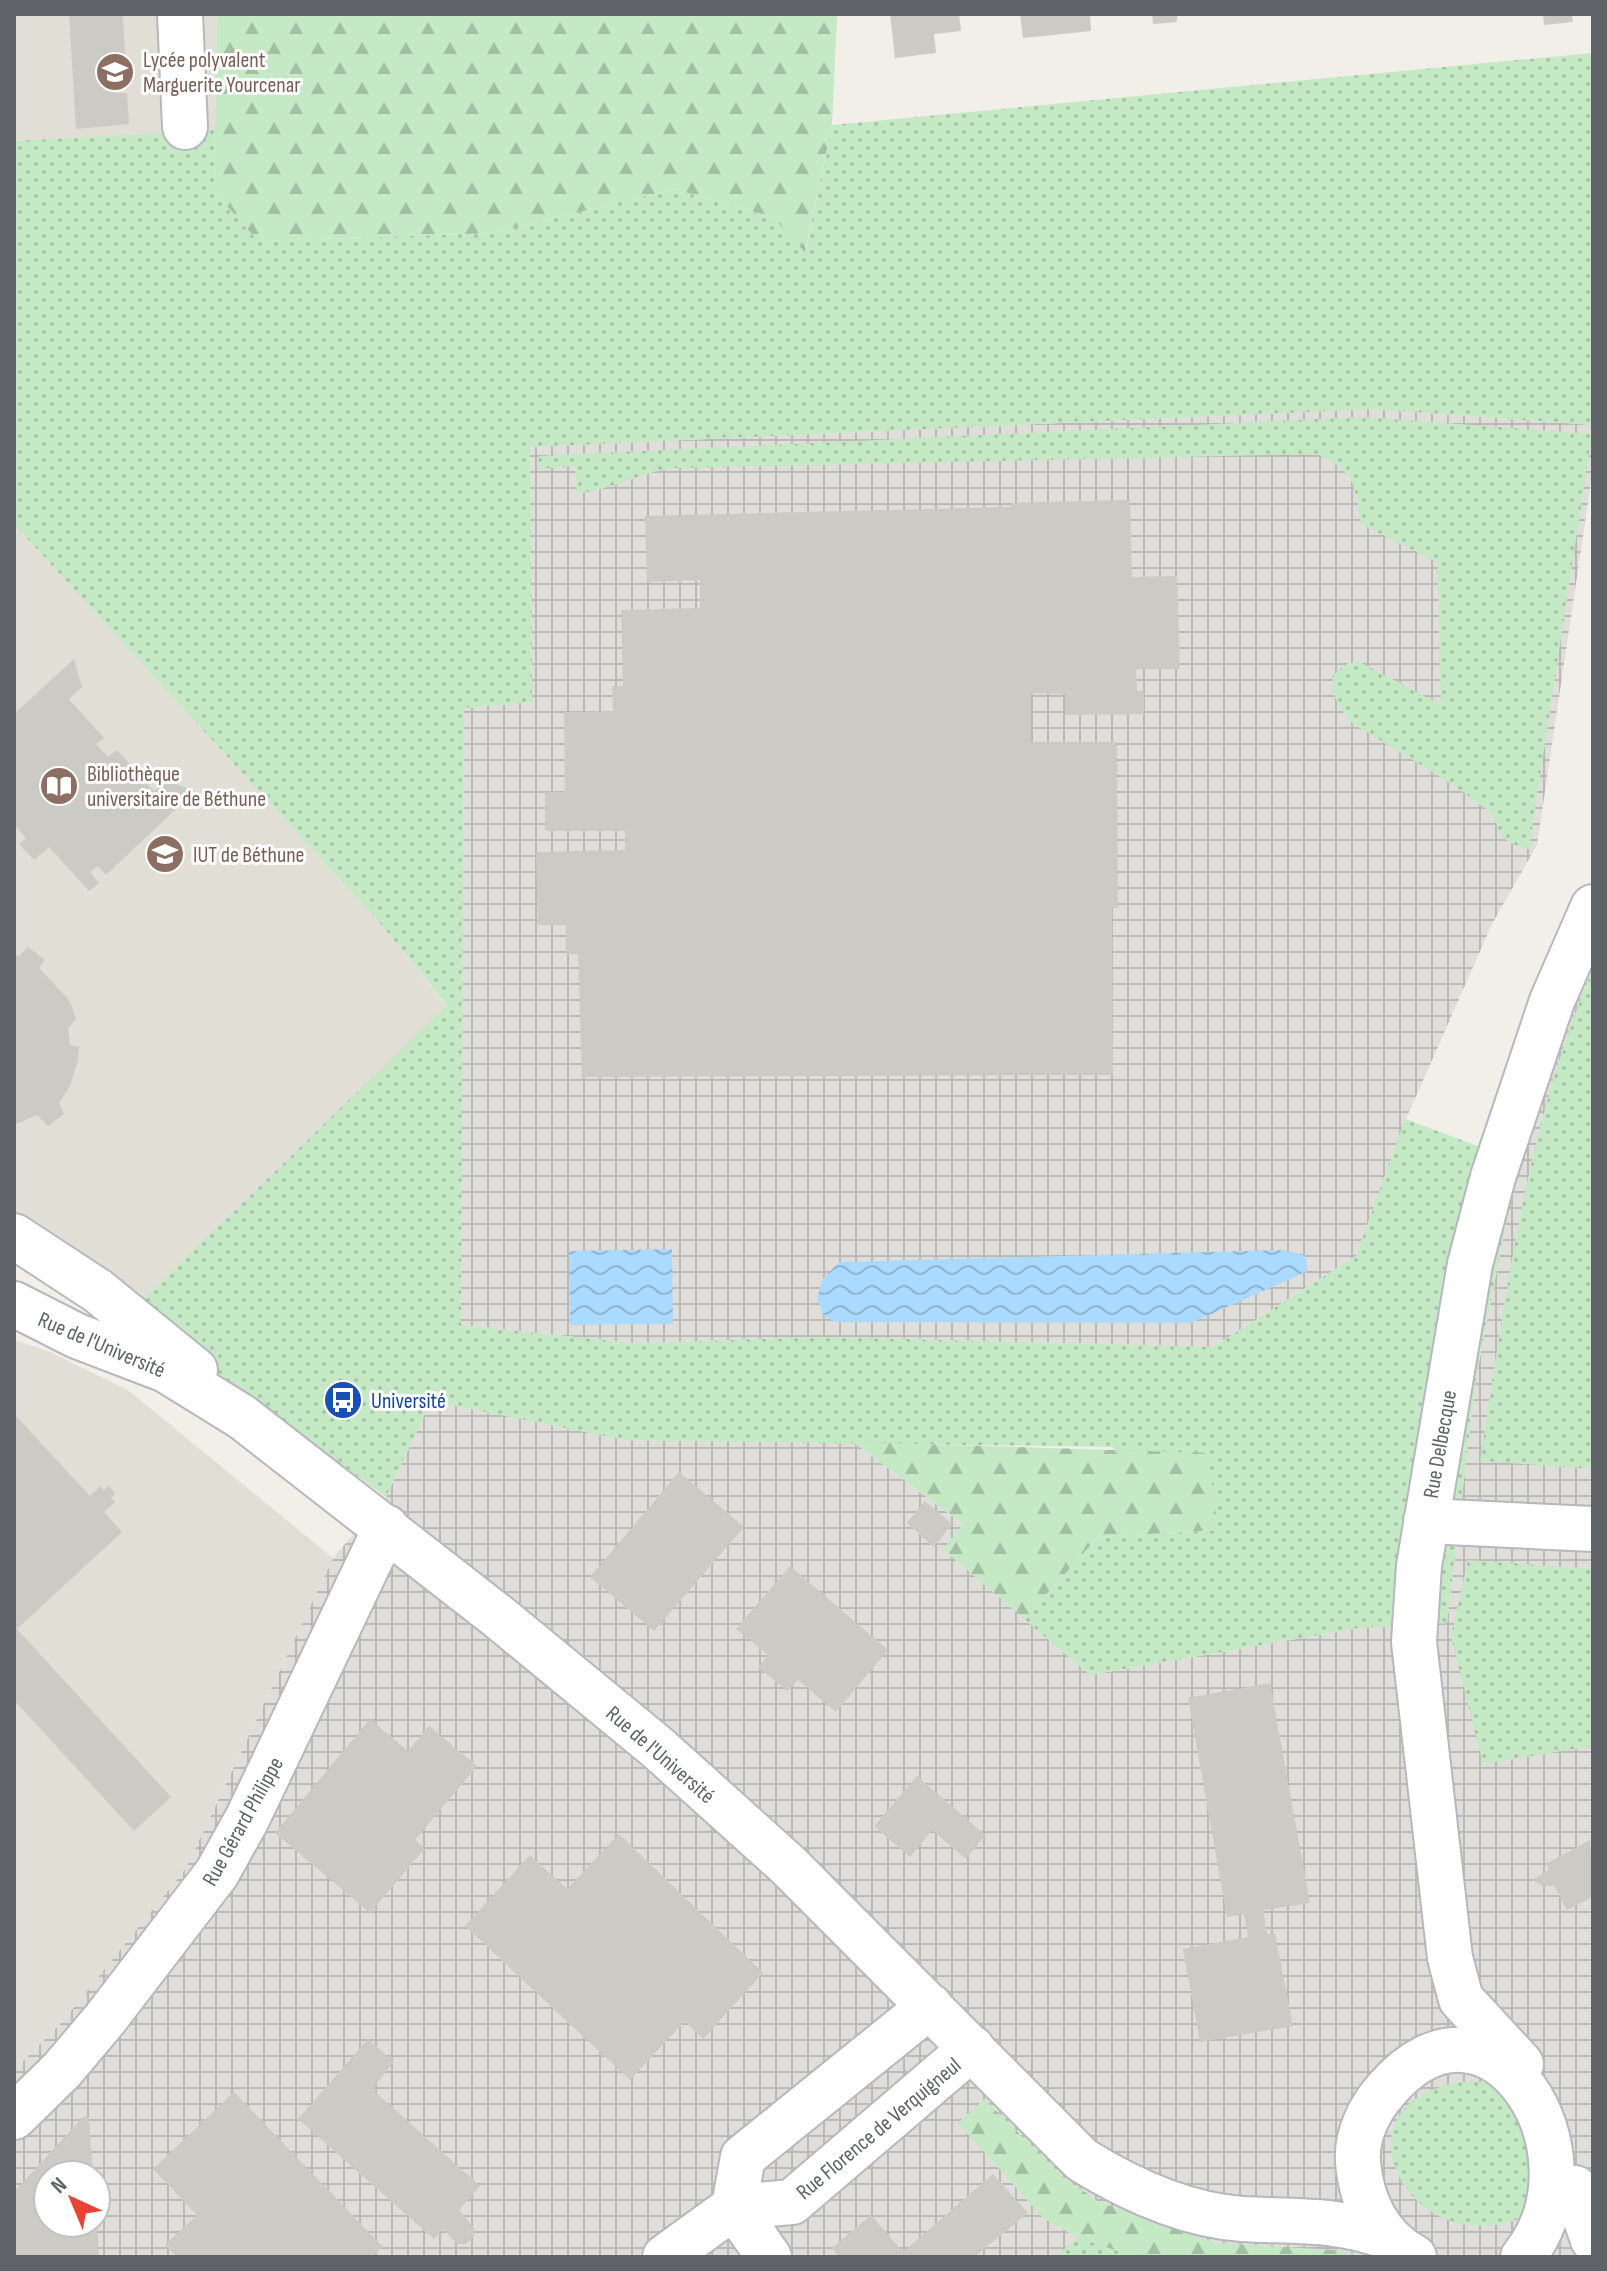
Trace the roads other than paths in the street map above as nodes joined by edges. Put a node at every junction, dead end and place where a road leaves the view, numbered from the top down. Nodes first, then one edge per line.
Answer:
1 (180, 14) edge
2 (185, 127) dead end
3 (1593, 907) edge
4 (14, 1236) edge
5 (14, 1304) edge
6 (242, 1417) junction
7 (1426, 1521) junction
8 (386, 1527) junction
9 (1593, 1529) edge
10 (1461, 1999) junction
11 (930, 2006) junction
12 (972, 2048) junction
13 (1419, 2063) junction
14 (1521, 2064) junction
15 (14, 2117) edge
16 (1358, 2156) junction
17 (1575, 2188) junction
18 (734, 2207) junction
19 (1279, 2218) junction
20 (1593, 2240) edge
21 (1401, 2247) edge
22 (665, 2257) edge
23 (769, 2257) edge
24 (1523, 2257) edge

1 - 2 street
3 - 7 street, Rue Delbecque
4 - 6 street
5 - 6 street, Rue de l'Université
6 - 8 street, Rue de l'Université
7 - 9 street
7 - 10 street, Rue Delbecque
8 - 11 street, Rue de l'Université
8 - 15 street, Rue Gérard Philippe
10 - 13 street
10 - 14 street, Rue Delbecque
11 - 12 street, Rue de l'Université
11 - 18 street
12 - 18 street, Rue Florence de Verquigneul
12 - 19 street, Rue de l'Université
13 - 14 street
13 - 16 street
14 - 17 street
16 - 19 street
16 - 21 street
17 - 20 street
17 - 24 street
18 - 22 street
18 - 23 street
19 - 21 street, Rue de l'Université

